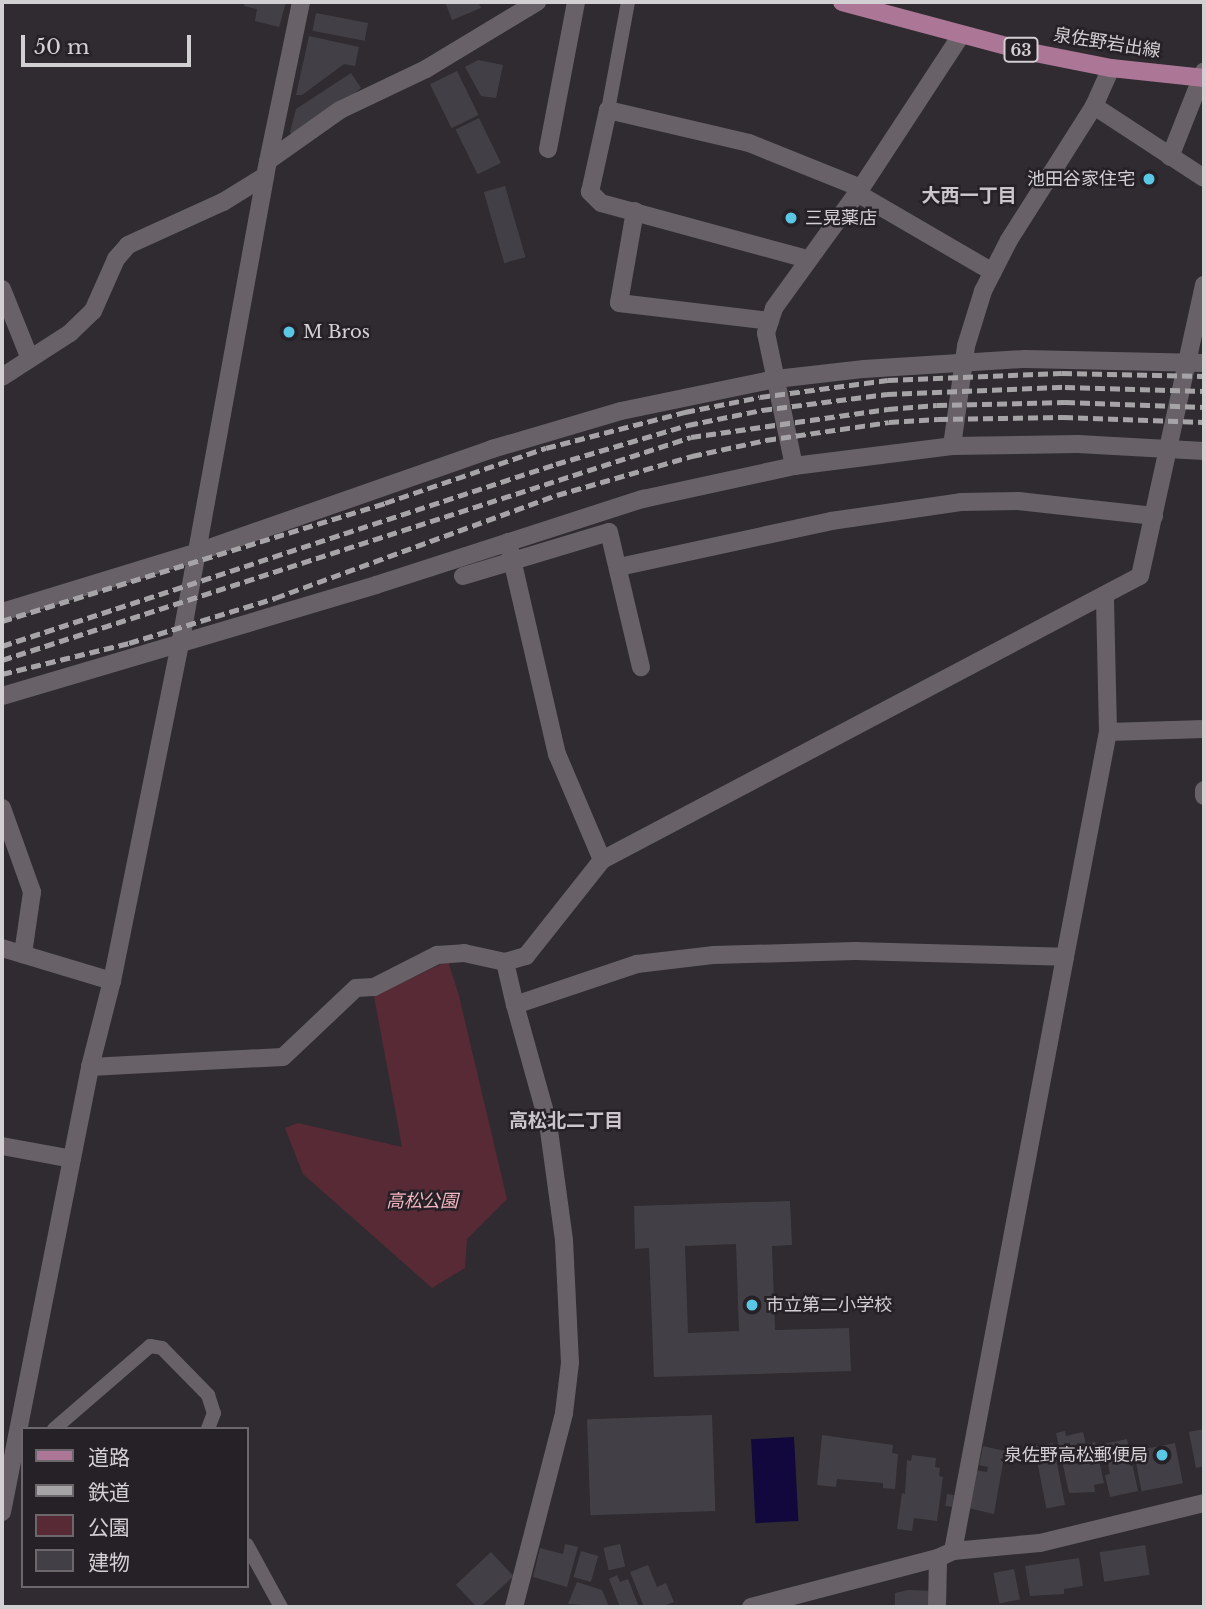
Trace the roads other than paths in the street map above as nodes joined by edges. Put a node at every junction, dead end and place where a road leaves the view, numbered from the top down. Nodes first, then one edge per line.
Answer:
1 (302, 2) edge
2 (537, 2) edge
3 (576, 2) edge
4 (628, 2) edge
5 (842, 2) edge
6 (961, 35) junction
7 (1111, 68) junction
8 (1204, 76) edge
9 (1094, 106) junction
10 (608, 110) junction
11 (548, 149) dead end
12 (1170, 157) junction
13 (267, 169) junction
14 (1204, 178) edge
15 (859, 190) junction
16 (635, 211) junction
17 (807, 259) junction
18 (993, 271) junction
19 (1204, 285) edge
20 (2, 289) edge
21 (770, 321) junction
22 (30, 359) junction
23 (1195, 361) edge
24 (964, 364) junction
25 (2, 377) edge
26 (776, 379) junction
27 (952, 446) junction
28 (1169, 449) junction
29 (1204, 451) edge
30 (794, 466) junction
31 (1154, 516) junction
32 (510, 551) junction
33 (195, 553) junction
34 (619, 567) junction
35 (463, 576) dead end
36 (1105, 597) junction
37 (2, 612) edge
38 (180, 645) junction
39 (642, 667) dead end
40 (2, 696) edge
41 (1204, 729) edge
42 (1108, 732) junction
43 (1204, 790) edge
44 (1204, 796) edge
45 (2, 807) edge
46 (602, 860) junction
47 (2, 948) edge
48 (23, 954) junction
49 (1065, 957) junction
50 (505, 962) junction
51 (112, 981) junction
52 (515, 1005) junction
53 (90, 1067) junction
54 (2, 1146) edge
55 (72, 1159) junction
56 (22, 1427) edge
57 (56, 1427) edge
58 (209, 1427) edge
59 (21, 1432) edge
60 (5, 1479) edge
61 (1204, 1503) edge
62 (2, 1512) edge
63 (248, 1547) edge
64 (945, 1555) junction
65 (281, 1607) edge
66 (514, 1607) edge
67 (751, 1607) edge
68 (937, 1607) edge

1 - 13 street
2 - 13 street
3 - 11 street
4 - 10 lane
5 - 6 main road, 泉佐野岩出線 / 63
6 - 7 main road, 泉佐野岩出線 / 63
6 - 15 street
7 - 8 main road, 泉佐野岩出線 / 63
7 - 9 street
8 - 12 street
9 - 12 street
9 - 18 street
10 - 15 street
10 - 16 street
12 - 14 street
13 - 22 street
13 - 33 street
15 - 17 street
15 - 18 street
16 - 17 street
16 - 21 street
17 - 21 street
18 - 24 street
19 - 23 street
20 - 22 street
21 - 26 street
22 - 25 street
23 - 24 street
23 - 28 street
24 - 26 street
24 - 27 street
26 - 30 street
26 - 33 street
27 - 28 street
27 - 30 street
28 - 29 street
28 - 31 street
30 - 32 street
31 - 34 street
31 - 36 street
32 - 34 street
32 - 35 street
32 - 38 street
32 - 46 street
33 - 37 street
33 - 38 street
34 - 39 street
36 - 42 street
36 - 46 street
38 - 40 street
38 - 51 street
41 - 42 street
42 - 49 street
43 - 44 street
45 - 48 street
46 - 50 street
47 - 48 street
48 - 51 street
49 - 52 street
49 - 64 street
50 - 52 street
50 - 53 street
51 - 53 street
52 - 66 street
53 - 55 street
54 - 55 street
55 - 56 street
57 - 58 lane
59 - 60 street
60 - 62 street
61 - 64 street
63 - 65 lane
64 - 67 street
64 - 68 street

